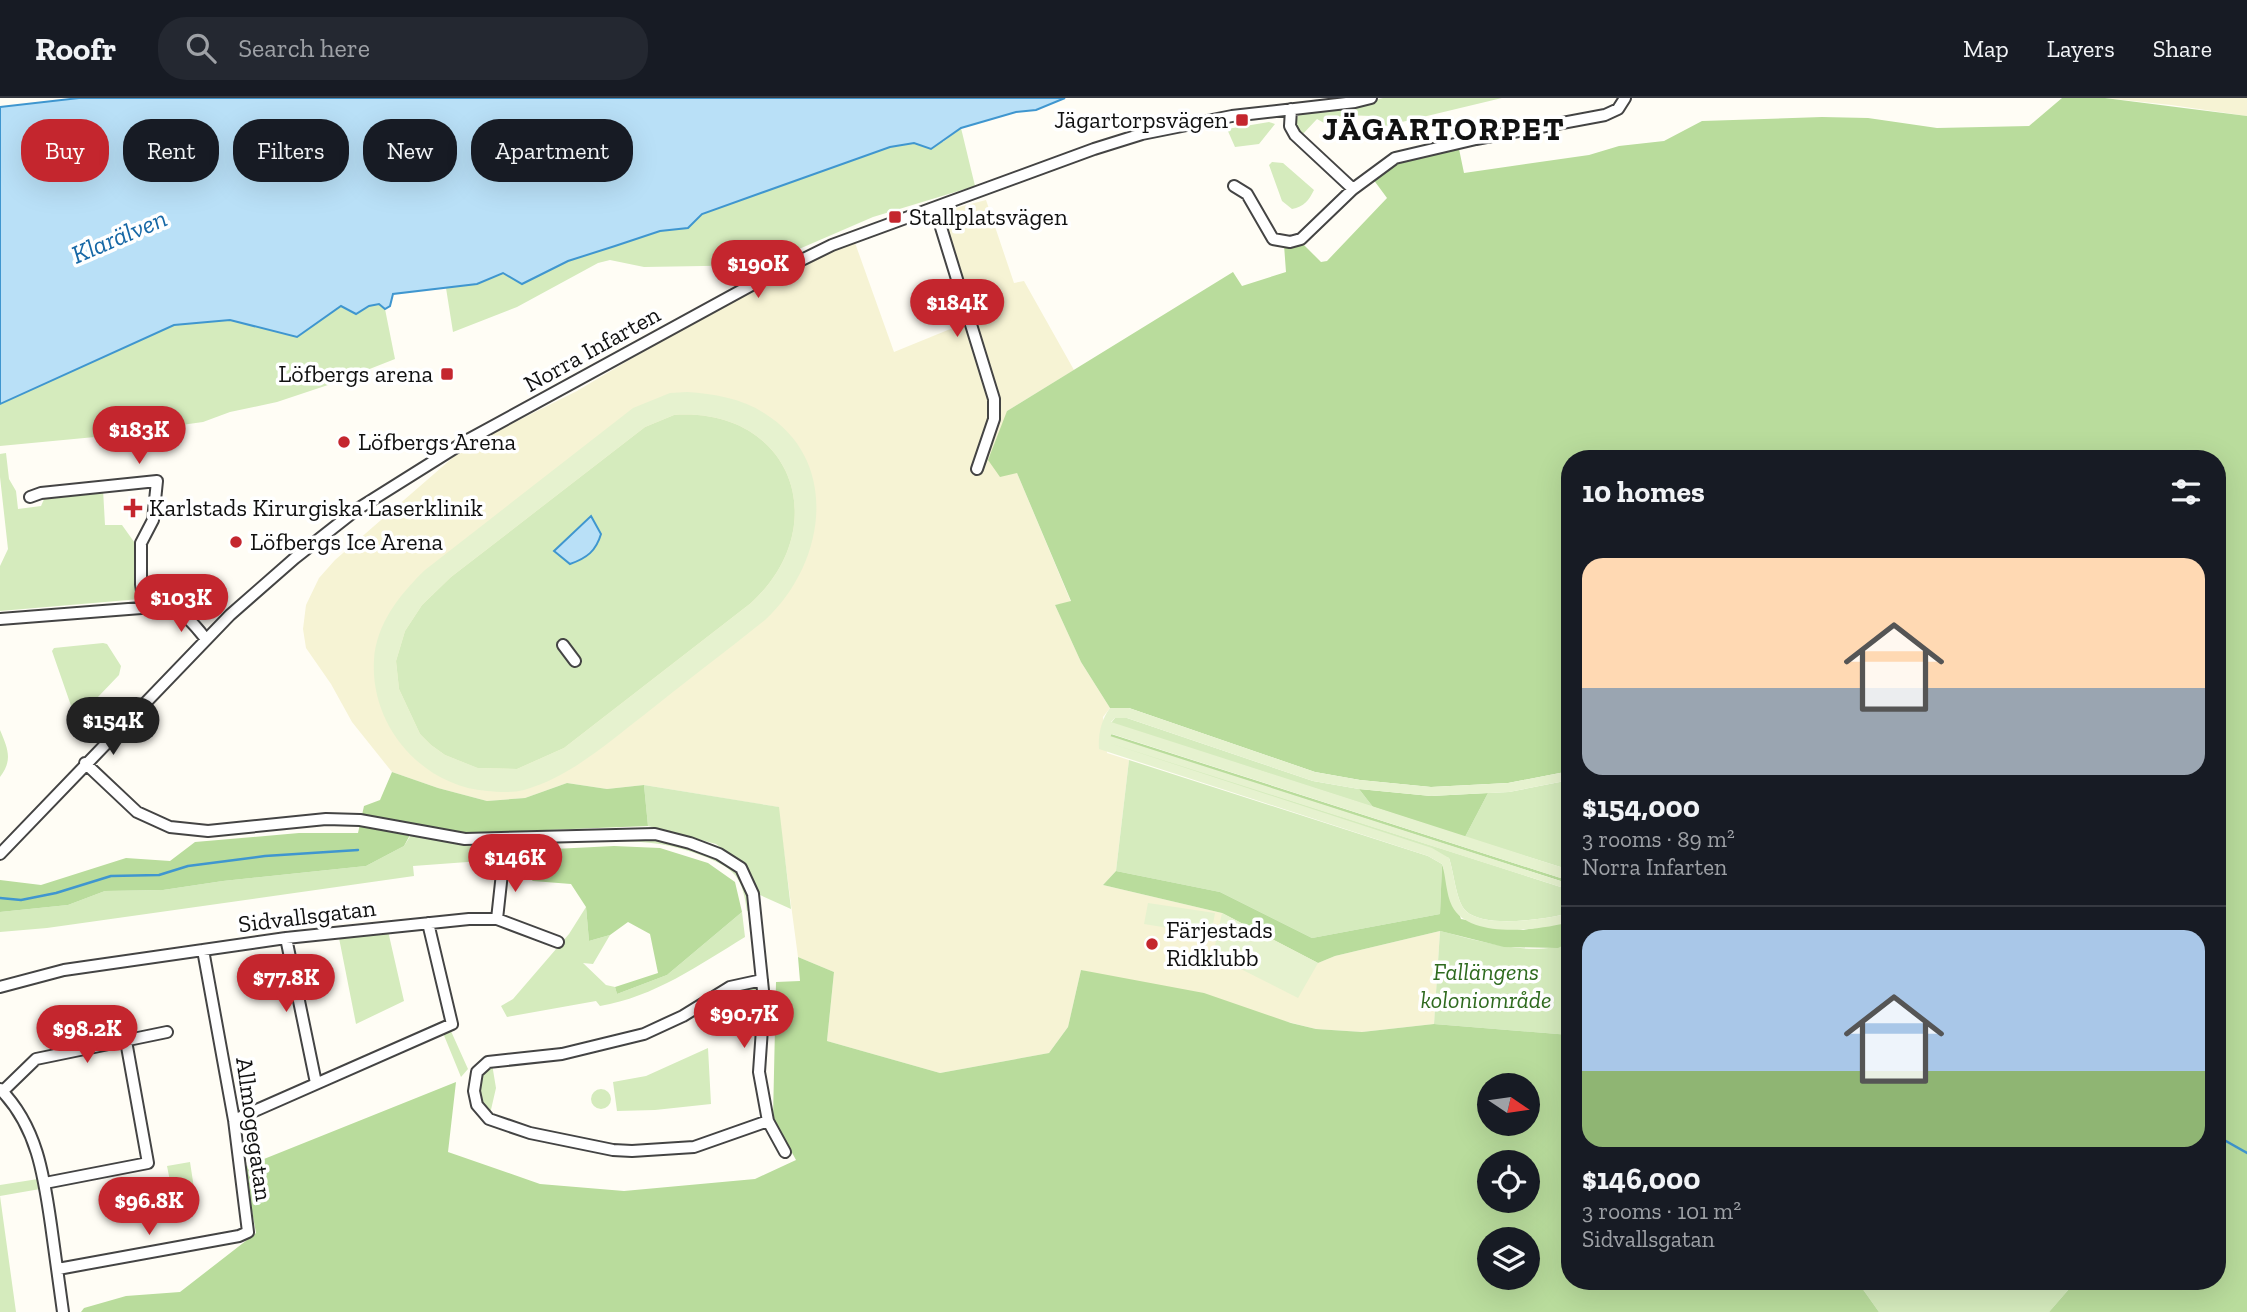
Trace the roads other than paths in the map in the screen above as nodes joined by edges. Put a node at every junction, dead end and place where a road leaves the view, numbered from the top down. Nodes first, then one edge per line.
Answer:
1 (1371, 98) edge
2 (1625, 98) edge
3 (1291, 109) junction
4 (1234, 186) dead end
5 (1353, 189) junction
6 (935, 208) junction
7 (977, 469) dead end
8 (30, 497) dead end
9 (144, 607) junction
10 (0, 619) edge
11 (205, 638) junction
12 (563, 645) dead end
13 (575, 662) dead end
14 (85, 764) junction
15 (0, 854) edge
16 (503, 864) dead end
17 (497, 919) junction
18 (428, 923) junction
19 (286, 938) junction
20 (558, 942) dead end
21 (203, 950) junction
22 (762, 980) junction
23 (0, 987) edge
24 (167, 1032) dead end
25 (126, 1041) junction
26 (316, 1083) junction
27 (1, 1090) edge
28 (234, 1121) junction
29 (768, 1121) junction
30 (785, 1152) dead end
31 (45, 1183) junction
32 (58, 1269) junction
33 (63, 1312) edge

1 - 3 street, Norra Infarten
2 - 5 street
3 - 5 street
3 - 6 street, Norra Infarten
4 - 5 street
6 - 7 street
6 - 11 street, Norra Infarten
8 - 9 street
9 - 10 street
9 - 11 street
11 - 14 street, Norra Infarten
12 - 13 street
14 - 15 street, Norra Infarten
14 - 22 street
16 - 17 street
17 - 18 street, Sidvallsgatan
17 - 20 street, Sidvallsgatan
18 - 19 street, Sidvallsgatan
18 - 26 street
19 - 21 street, Sidvallsgatan
19 - 26 street
21 - 23 street, Sidvallsgatan
21 - 28 street, Allmogegatan
22 - 29 street
22 - 29 street
24 - 25 street
25 - 27 street
25 - 31 street
26 - 28 street
27 - 31 street
28 - 32 street, Allmogegatan
29 - 30 street
31 - 32 street
32 - 33 street

